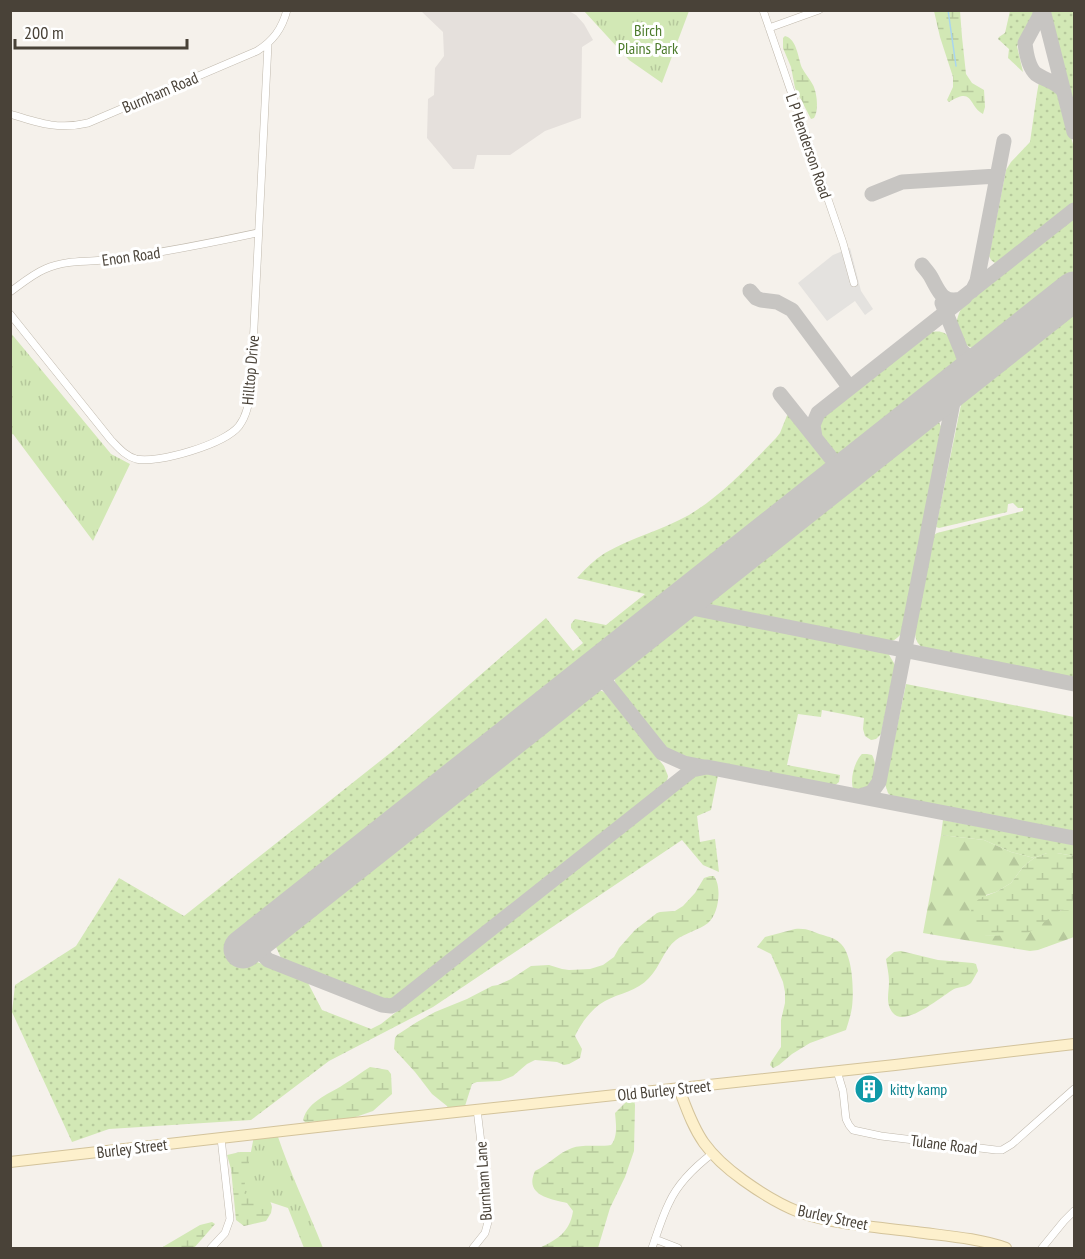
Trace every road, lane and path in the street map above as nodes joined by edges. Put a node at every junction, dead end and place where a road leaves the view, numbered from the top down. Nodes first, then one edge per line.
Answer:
1 (287, 10) edge
2 (763, 10) edge
3 (819, 10) edge
4 (769, 28) junction
5 (268, 44) junction
6 (10, 114) edge
7 (257, 233) junction
8 (854, 283) dead end
9 (10, 292) edge
10 (10, 314) edge
11 (1074, 1044) edge
12 (837, 1071) junction
13 (679, 1089) junction
14 (1074, 1089) edge
15 (477, 1109) junction
16 (253, 1134) joint
17 (221, 1138) junction
18 (713, 1153) junction
19 (10, 1162) edge
20 (1074, 1211) edge
21 (655, 1239) junction
22 (211, 1248) edge
23 (473, 1248) edge
24 (652, 1248) edge
25 (678, 1248) edge
26 (1006, 1248) edge
27 (1042, 1248) edge

1 - 5 street, Burnham Road
2 - 4 street, L P Henderson Road
3 - 4 street
4 - 8 street, L P Henderson Road
5 - 6 street, Burnham Road
5 - 7 street, Hilltop Drive
7 - 9 street, Enon Road
7 - 10 street, Hilltop Drive
11 - 12 main road, Old Burley Street
12 - 13 main road, Old Burley Street
12 - 14 street, Tulane Road
13 - 15 main road, Old Burley Street
13 - 18 main road, Burley Street
15 - 16 main road, Old Burley Street
15 - 23 street, Burnham Lane
16 - 17 main road, Burley Street
17 - 19 main road, Burley Street
17 - 22 street
18 - 21 street
18 - 26 main road, Burley Street
20 - 27 street
21 - 24 street
21 - 25 street

